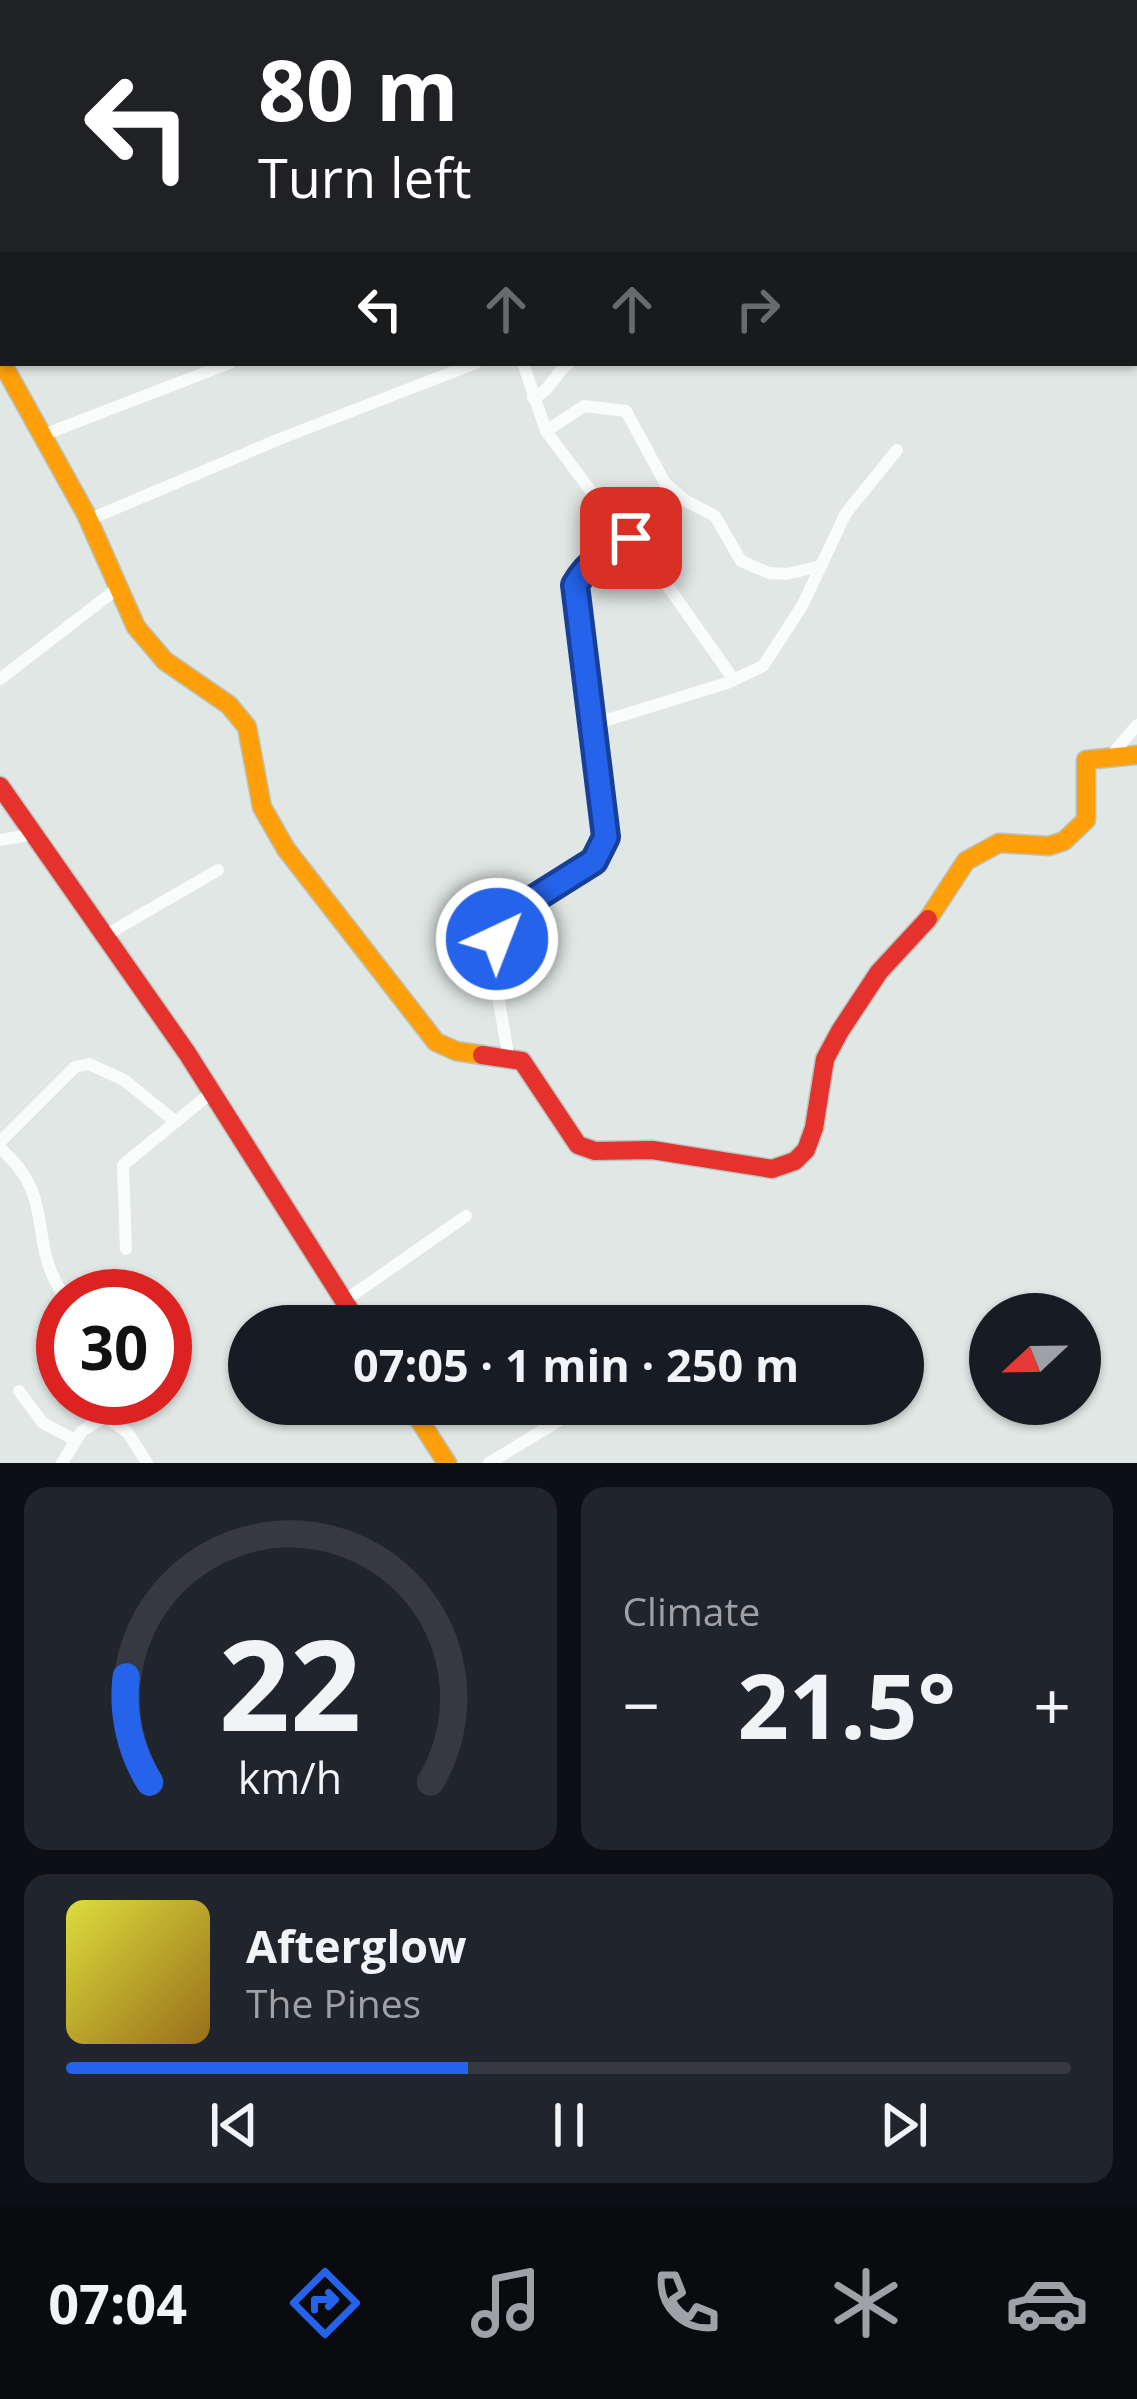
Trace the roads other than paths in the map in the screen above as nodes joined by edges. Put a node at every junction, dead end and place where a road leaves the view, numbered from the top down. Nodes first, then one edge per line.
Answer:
1 (4, 366) edge
2 (222, 366) edge
3 (468, 366) edge
4 (524, 366) edge
5 (565, 366) edge
6 (533, 398) junction
7 (547, 431) junction
8 (43, 435) junction
9 (897, 450) dead end
10 (88, 520) junction
11 (631, 538) junction
12 (821, 566) junction
13 (114, 591) junction
14 (0, 679) edge
15 (734, 680) junction
16 (591, 725) junction
17 (1137, 725) edge
18 (1137, 755) edge
19 (1110, 757) junction
20 (0, 786) edge
21 (36, 834) junction
22 (0, 840) edge
23 (218, 870) dead end
24 (106, 934) junction
25 (508, 1055) junction
26 (212, 1092) junction
27 (176, 1122) junction
28 (0, 1145) edge
29 (466, 1216) dead end
30 (126, 1249) dead end
31 (49, 1269) edge
32 (344, 1301) junction
33 (347, 1305) edge
34 (19, 1391) dead end
35 (88, 1425) edge
36 (118, 1425) edge
37 (423, 1425) edge
38 (552, 1425) edge
39 (75, 1440) junction
40 (62, 1463) edge
41 (147, 1463) edge
42 (447, 1463) edge
43 (489, 1463) edge

1 - 8 street
2 - 8 street
3 - 10 street
4 - 6 street
5 - 6 street
6 - 7 street
7 - 11 street
7 - 12 street
8 - 10 street
9 - 12 street
10 - 13 street
11 - 15 street
11 - 16 street
12 - 15 street
13 - 14 street
13 - 25 street
15 - 16 street
16 - 25 street
17 - 19 street
18 - 19 street
19 - 25 street
20 - 21 street
21 - 22 street
21 - 24 street
23 - 24 street
24 - 26 street
26 - 27 street
26 - 32 street
27 - 28 street
27 - 30 street
28 - 31 street
29 - 32 street
32 - 33 street
34 - 39 street
35 - 39 street
36 - 41 street
37 - 42 street
38 - 43 street
39 - 40 street

